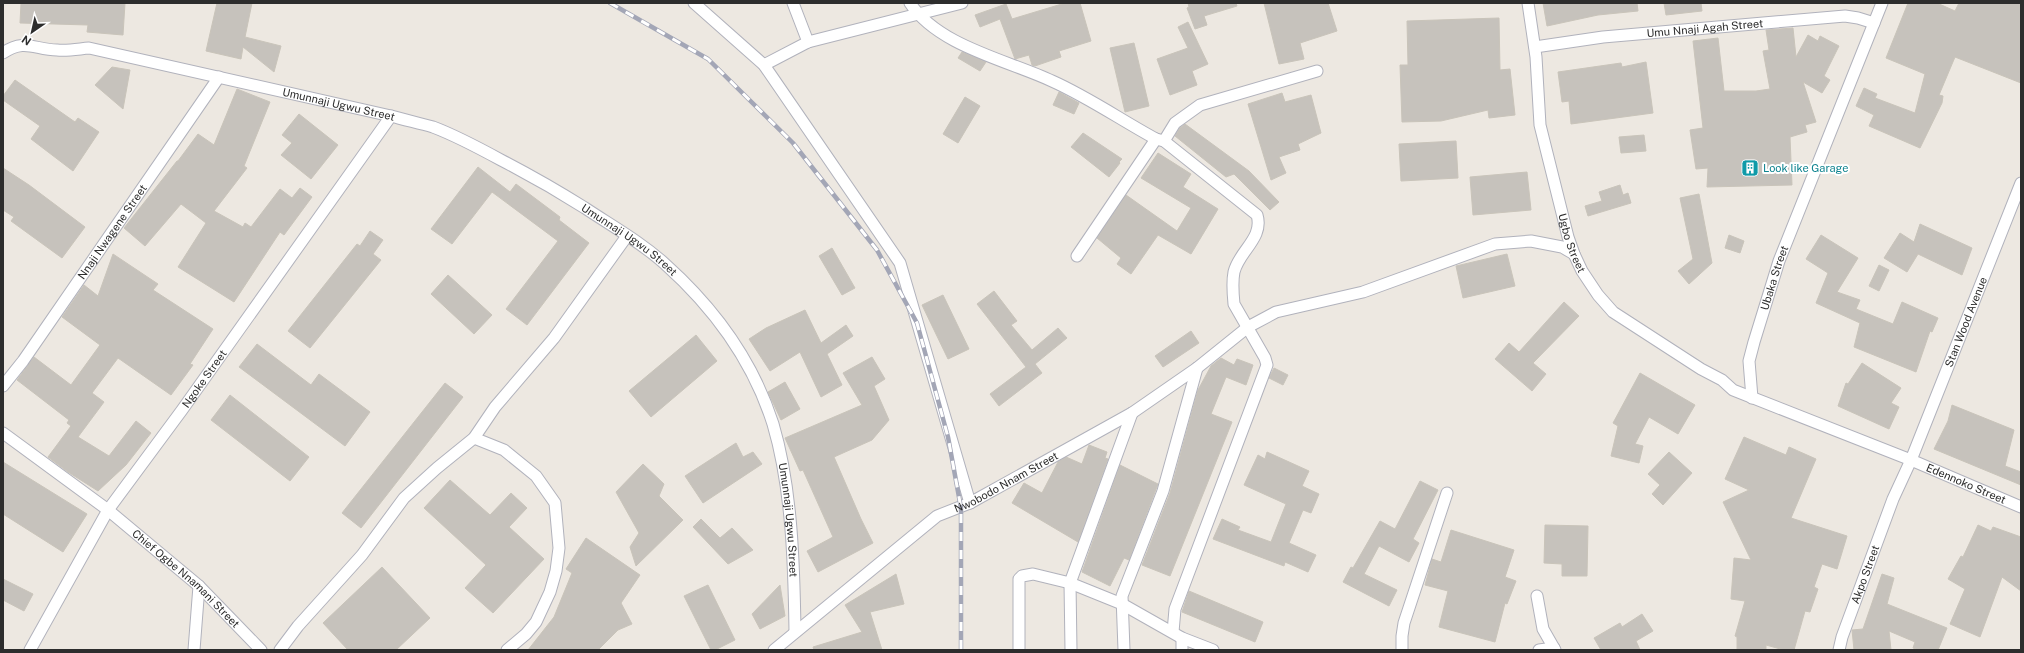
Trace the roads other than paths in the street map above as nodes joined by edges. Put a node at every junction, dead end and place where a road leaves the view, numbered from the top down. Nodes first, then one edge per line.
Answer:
1 (694, 3) edge
2 (792, 3) edge
3 (910, 3) edge
4 (962, 3) edge
5 (1528, 3) edge
6 (1882, 3) edge
7 (918, 14) junction
8 (1874, 23) junction
9 (808, 42) junction
10 (1535, 47) junction
11 (3, 53) edge
12 (764, 65) junction
13 (1317, 71) dead end
14 (219, 77) junction
15 (391, 116) junction
16 (1160, 140) junction
17 (2021, 183) edge
18 (627, 236) junction
19 (1574, 254) junction
20 (1077, 256) dead end
21 (1248, 327) junction
22 (1197, 368) junction
23 (3, 386) edge
24 (1752, 398) junction
25 (1132, 413) junction
26 (3, 432) edge
27 (474, 438) junction
28 (1911, 460) junction
29 (1447, 493) dead end
30 (1893, 499) joint
31 (970, 503) junction
32 (2021, 507) edge
33 (108, 510) junction
34 (1070, 583) junction
35 (199, 586) junction
36 (1536, 596) dead end
37 (1122, 604) junction
38 (795, 631) junction
39 (1178, 635) junction
40 (1555, 649) edge
41 (30, 650) edge
42 (194, 650) edge
43 (261, 650) edge
44 (280, 650) edge
45 (507, 650) edge
46 (774, 650) edge
47 (1019, 650) edge
48 (1071, 650) edge
49 (1124, 650) edge
50 (1182, 650) edge
51 (1213, 650) edge
52 (1402, 650) edge
53 (1539, 650) edge
54 (1839, 650) edge

1 - 12 street
2 - 9 street
3 - 7 street
4 - 7 street
5 - 10 street, Ugbo Street
6 - 8 street, Ubaka Street
7 - 9 street
7 - 16 street
8 - 10 street, Umu Nnaji Agah Street
8 - 24 street, Ubaka Street
9 - 12 street
10 - 19 street, Ugbo Street
11 - 14 street, Umunnaji Ugwu Street
12 - 31 street
13 - 16 street
14 - 15 street, Umunnaji Ugwu Street
14 - 23 street, Nnaji Nwagene Street
15 - 18 street, Umunnaji Ugwu Street
15 - 33 street, Ngoke Street
16 - 20 street
16 - 21 street
17 - 28 street, Stan Wood Avenue
18 - 27 street
18 - 38 street, Umunnaji Ugwu Street
19 - 21 street, Nwobodo Nnam Street
19 - 24 street, Ugbo Street
21 - 22 street, Nwobodo Nnam Street
21 - 39 street
22 - 25 street, Nwobodo Nnam Street
22 - 37 street
24 - 28 street
25 - 31 street, Nwobodo Nnam Street
25 - 34 street
26 - 33 street, Chief Ogbe Nnamani Street
27 - 44 street
27 - 45 street
28 - 30 street, Stan Wood Avenue
28 - 32 street, Edennoko Street
29 - 52 street
30 - 54 street, Akpo Street
31 - 38 street, Nwobodo Nnam Street
33 - 35 street, Chief Ogbe Nnamani Street
33 - 41 street, Ngoke Street
34 - 37 street
34 - 47 street
34 - 48 street
35 - 42 street
35 - 43 street, Chief Ogbe Nnamani Street
36 - 40 street
37 - 39 street
37 - 49 street
38 - 46 street, Nwobodo Nnam Street
39 - 50 street
39 - 51 street
40 - 53 street

